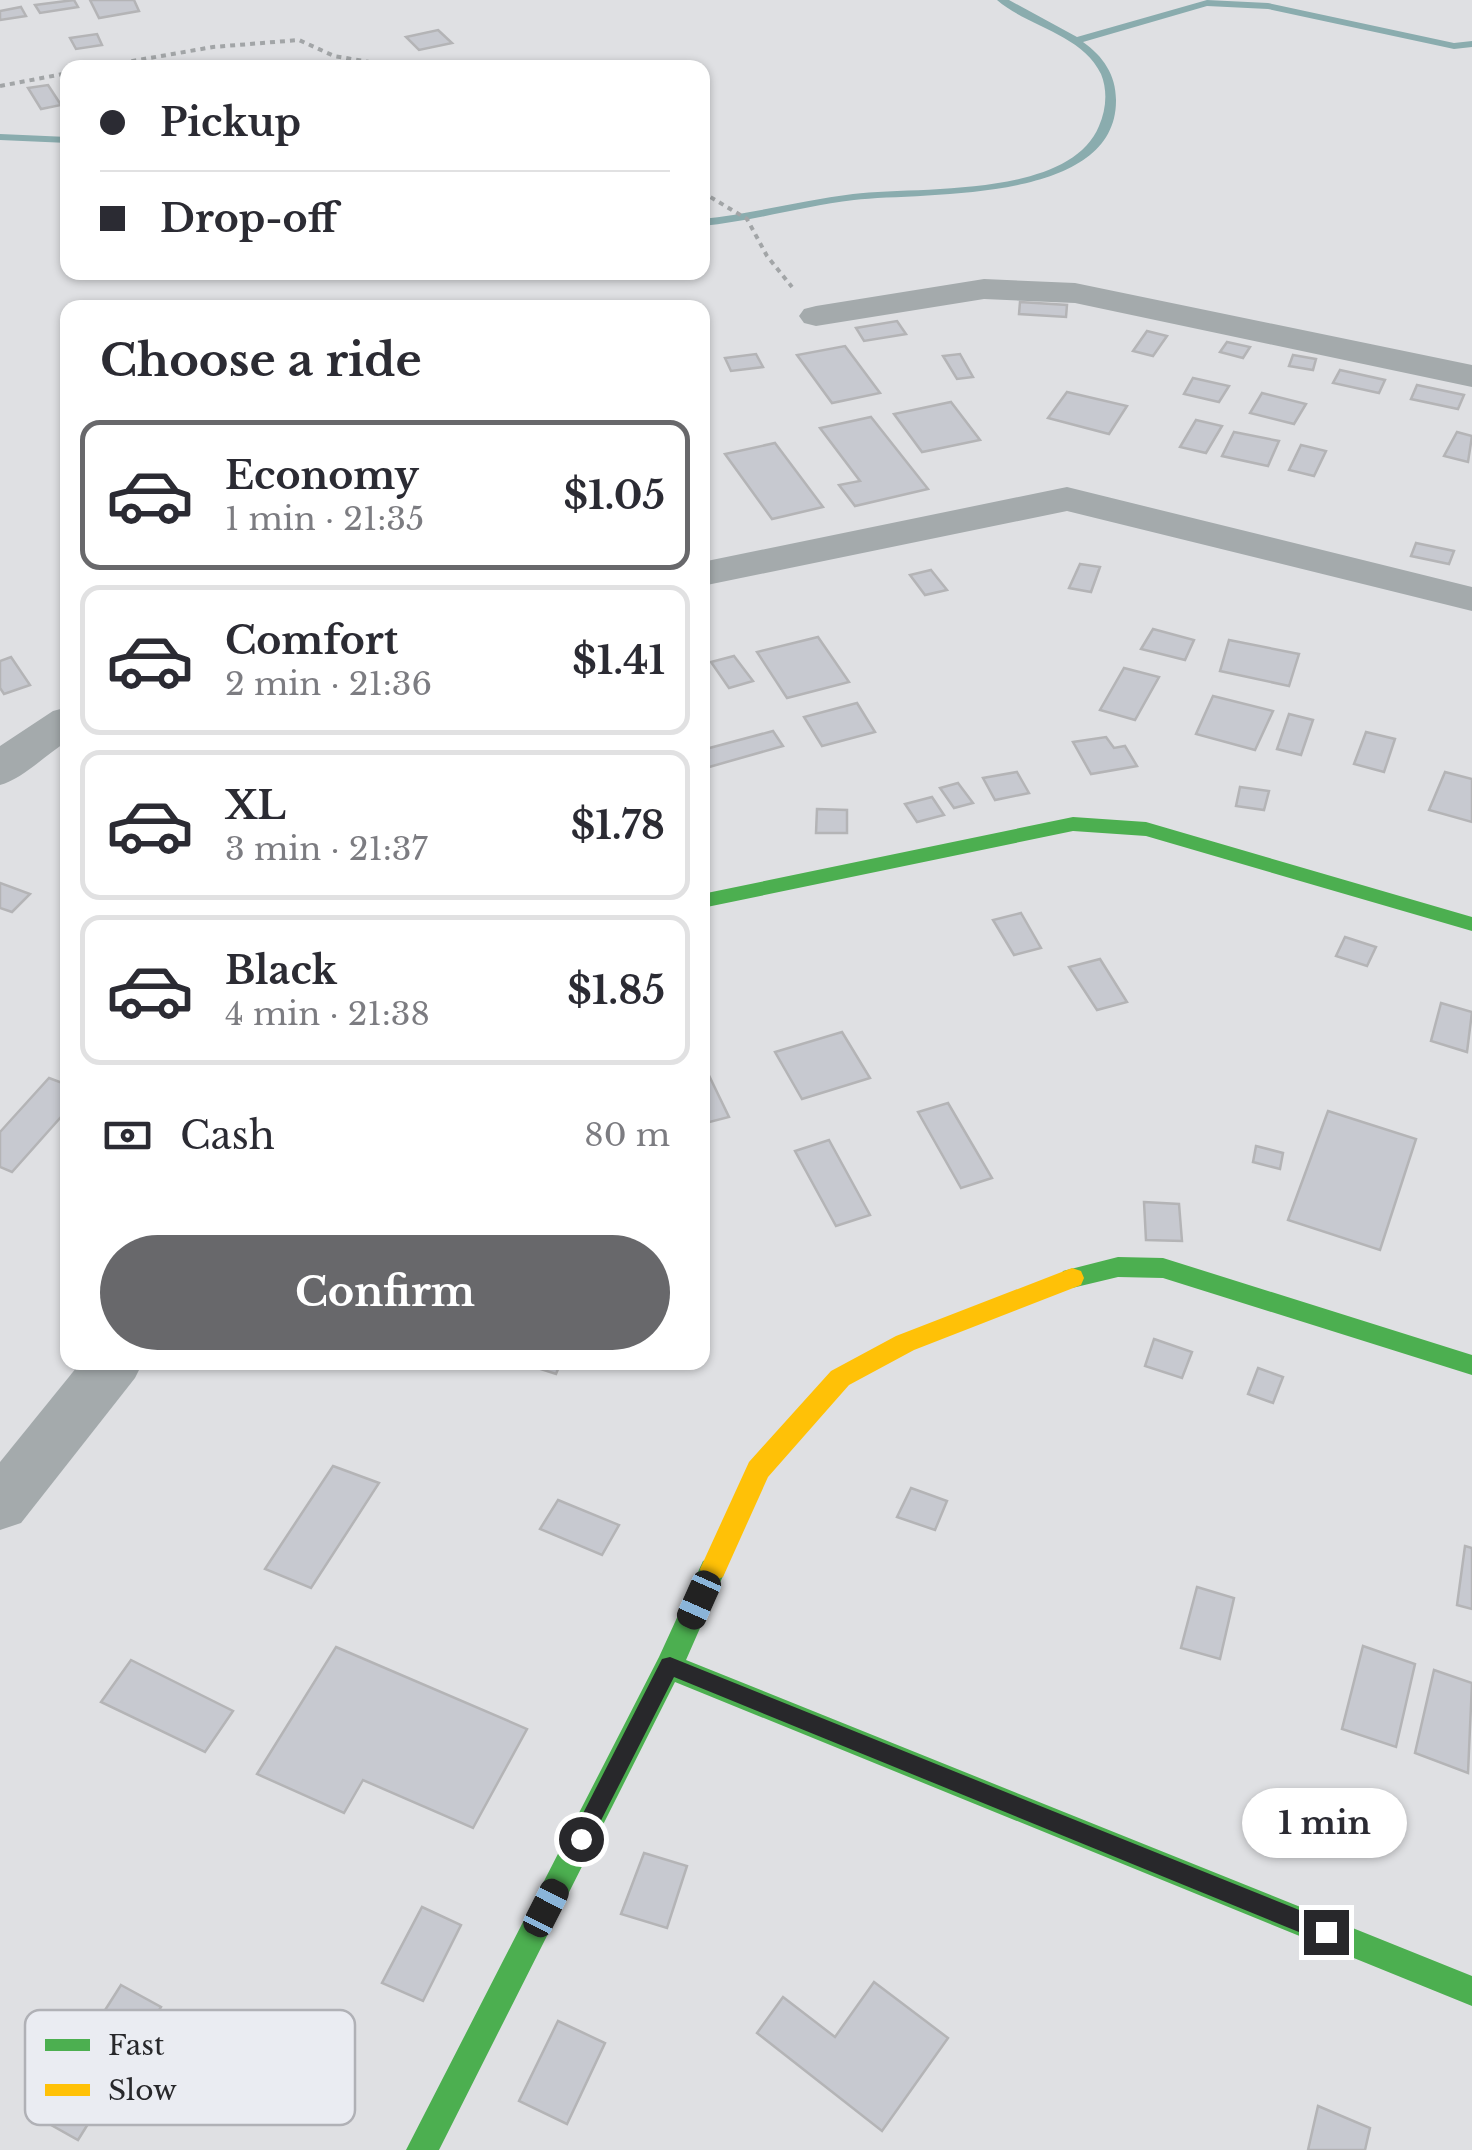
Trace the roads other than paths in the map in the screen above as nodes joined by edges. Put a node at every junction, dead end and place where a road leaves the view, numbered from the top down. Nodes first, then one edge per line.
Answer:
1 (816, 316) road end
2 (1472, 376) edge
3 (710, 572) edge
4 (1472, 599) edge
5 (60, 727) edge
6 (0, 771) edge
7 (710, 895) edge
8 (1472, 924) edge
9 (1472, 1364) edge
10 (109, 1370) edge
11 (0, 1505) edge
12 (670, 1666) junction
13 (1472, 1991) edge
14 (422, 2150) edge

1 - 2 street
3 - 4 street
5 - 6 street
7 - 8 street
9 - 12 street
10 - 11 street
12 - 13 street
12 - 14 street

